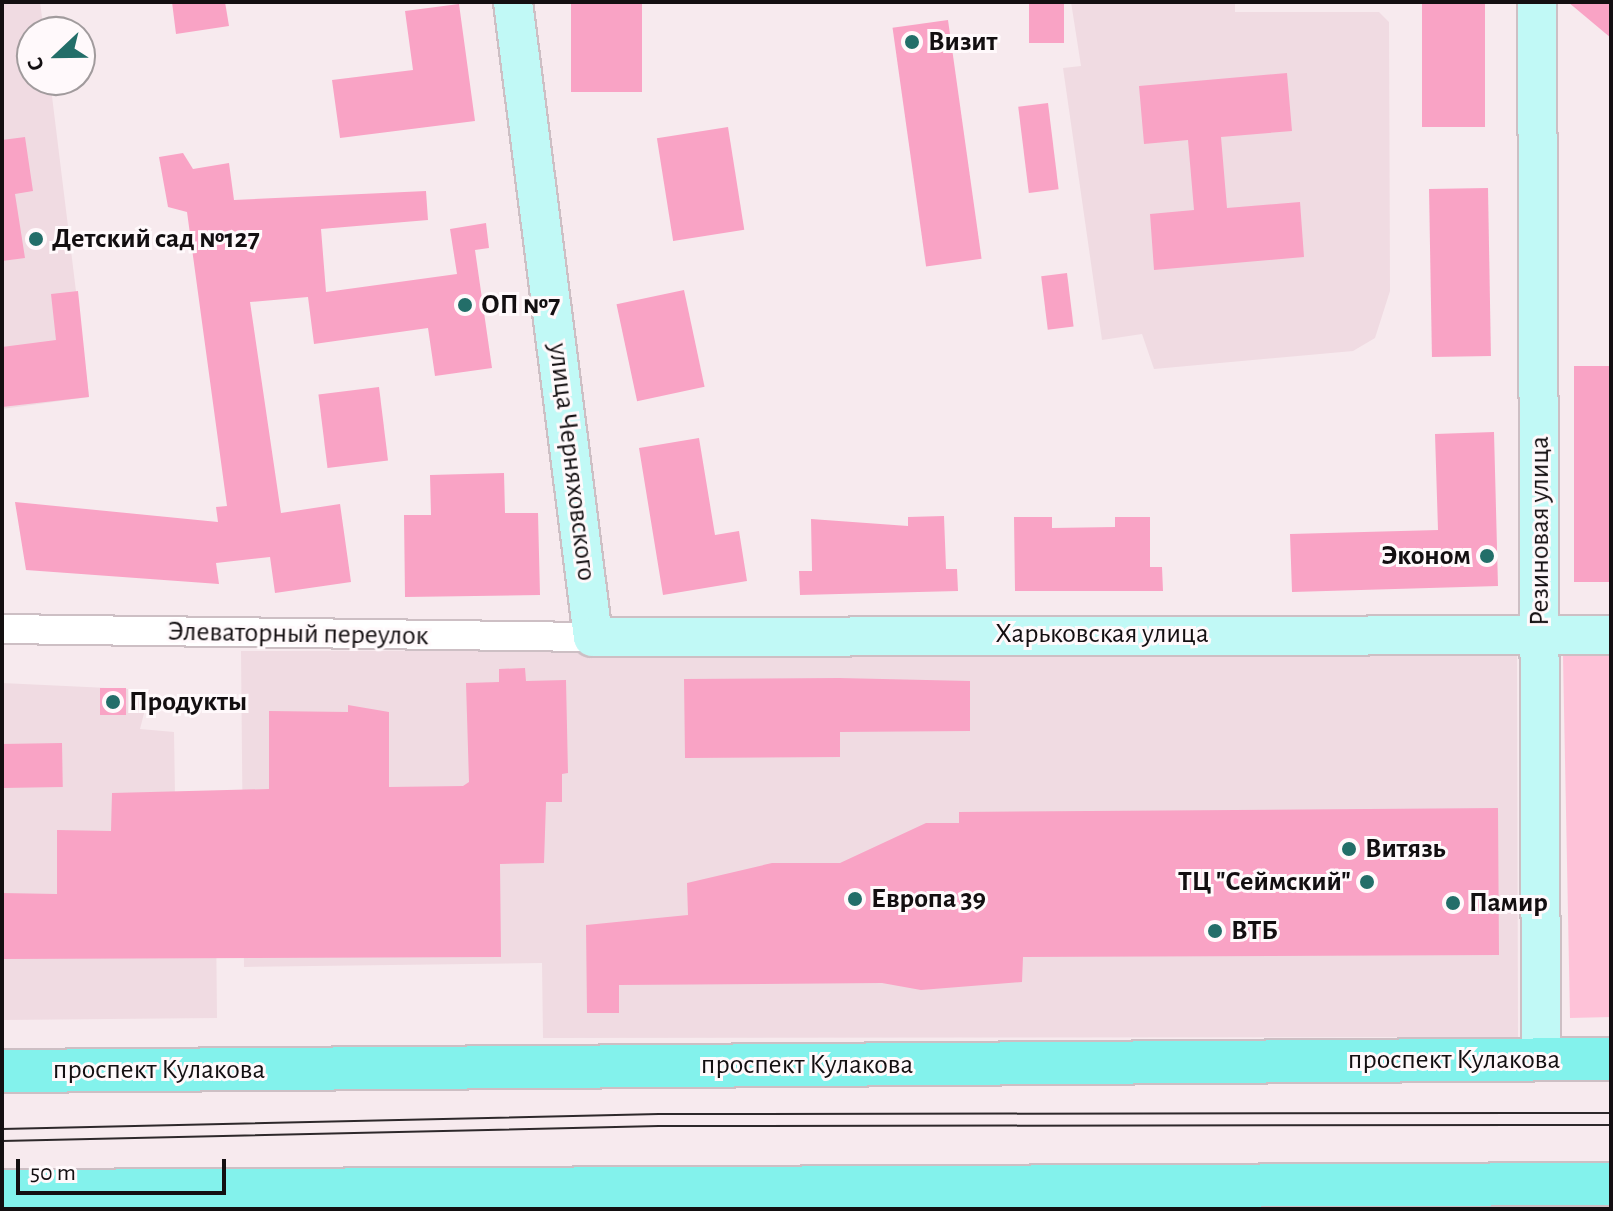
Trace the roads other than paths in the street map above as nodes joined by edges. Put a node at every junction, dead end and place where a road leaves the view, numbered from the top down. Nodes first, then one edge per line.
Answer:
1 (513, 2) edge
2 (1537, 2) edge
3 (2, 629) edge
4 (1611, 635) edge
5 (1540, 636) junction
6 (593, 637) junction
7 (1611, 1059) edge
8 (1541, 1060) junction
9 (2, 1071) edge
10 (1611, 1184) edge
11 (2, 1191) edge

1 - 6 main road, улица Черняховского
2 - 5 main road, Резиновая улица
3 - 6 street, Элеваторный переулок
4 - 5 main road, Харьковская улица
5 - 6 main road, Харьковская улица
5 - 8 main road, Резиновая улица
7 - 8 main road, проспект Кулакова
8 - 9 main road, проспект Кулакова
10 - 11 main road

